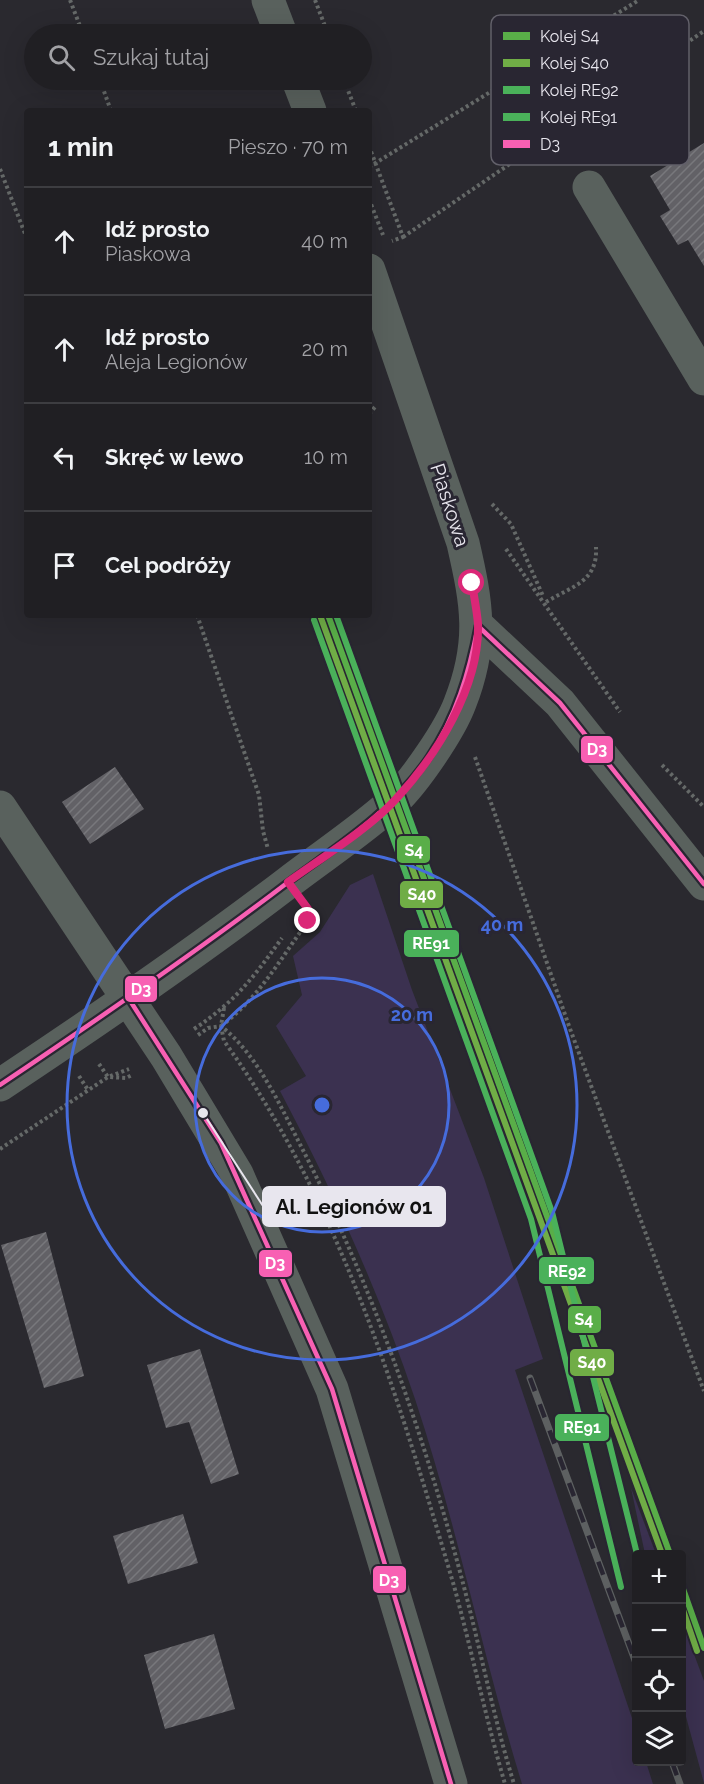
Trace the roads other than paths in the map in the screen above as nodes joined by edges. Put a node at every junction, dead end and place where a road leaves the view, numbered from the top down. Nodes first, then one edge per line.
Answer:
1 (268, 0) edge
2 (277, 24) edge
3 (302, 90) edge
4 (309, 108) edge
5 (589, 187) dead end
6 (377, 256) edge
7 (704, 379) edge
8 (478, 626) junction
9 (0, 807) edge
10 (704, 884) edge
11 (129, 999) junction
12 (0, 1085) edge
13 (452, 1784) edge

1 - 2 street
3 - 4 street
5 - 7 street
6 - 8 street, Piaskowa
8 - 10 street
8 - 11 street, Piaskowa
9 - 11 street
11 - 12 street, Piaskowa
11 - 13 street

